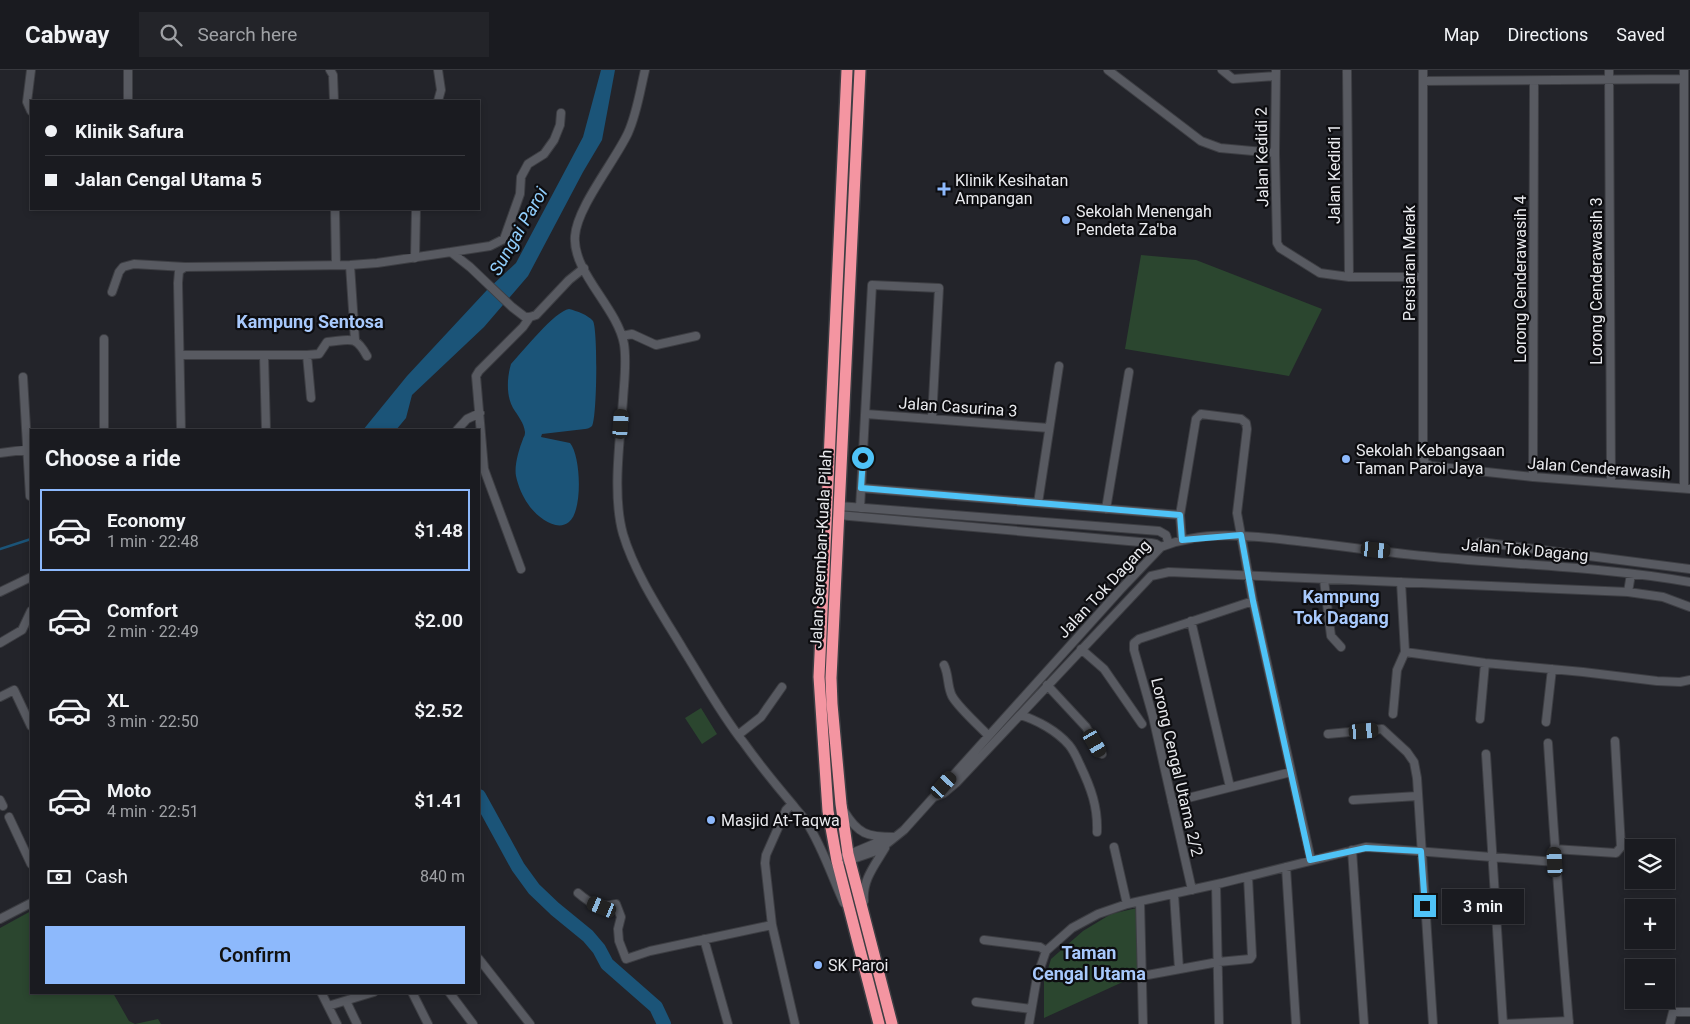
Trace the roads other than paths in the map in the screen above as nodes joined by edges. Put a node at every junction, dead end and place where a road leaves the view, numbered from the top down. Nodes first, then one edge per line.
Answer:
1 (31, 70) edge
2 (128, 70) edge
3 (438, 70) edge
4 (645, 70) edge
5 (847, 70) edge
6 (860, 70) edge
7 (1108, 70) edge
8 (1222, 70) edge
9 (1347, 70) edge
10 (1423, 70) edge
11 (331, 72) edge
12 (1276, 73) edge
13 (1609, 74) edge
14 (1684, 74) edge
15 (1423, 81) junction
16 (1534, 81) junction
17 (128, 100) edge
18 (334, 100) edge
19 (438, 100) edge
20 (30, 109) edge
21 (560, 113) dead end
22 (1275, 153) junction
23 (335, 210) edge
24 (416, 210) edge
25 (451, 252) junction
26 (415, 258) junction
27 (336, 265) junction
28 (350, 265) junction
29 (185, 267) junction
30 (584, 268) junction
31 (1349, 277) junction
32 (1423, 277) junction
33 (112, 292) dead end
34 (530, 317) junction
35 (622, 336) junction
36 (696, 336) dead end
37 (104, 339) dead end
38 (354, 340) junction
39 (264, 355) junction
40 (308, 355) junction
41 (180, 356) junction
42 (367, 356) dead end
43 (1059, 366) dead end
44 (1129, 372) dead end
45 (23, 377) dead end
46 (311, 398) dead end
47 (480, 413) junction
48 (866, 414) junction
49 (932, 419) junction
50 (1049, 428) junction
51 (104, 429) edge
52 (181, 429) edge
53 (266, 429) edge
54 (457, 429) edge
55 (30, 450) edge
56 (0, 453) edge
57 (1423, 456) joint
58 (1533, 477) junction
59 (1611, 483) junction
60 (861, 488) junction
61 (1687, 489) edge
62 (30, 496) edge
63 (1038, 503) junction
64 (860, 508) junction
65 (1106, 509) junction
66 (838, 510) junction
67 (1180, 515) junction
68 (1241, 535) junction
69 (1182, 540) junction
70 (1480, 542) dead end
71 (1169, 544) junction
72 (1161, 548) junction
73 (1552, 551) junction
74 (1550, 565) junction
75 (521, 569) dead end
76 (1690, 569) edge
77 (1631, 574) junction
78 (1249, 576) junction
79 (30, 577) edge
80 (1324, 580) junction
81 (1401, 582) junction
82 (1690, 582) edge
83 (0, 592) edge
84 (1628, 592) junction
85 (1253, 601) junction
86 (1690, 607) edge
87 (30, 613) edge
88 (1191, 621) junction
89 (0, 643) edge
90 (1341, 647) dead end
91 (1081, 649) junction
92 (1404, 652) junction
93 (1485, 663) junction
94 (944, 665) dead end
95 (1552, 669) junction
96 (1690, 680) edge
97 (1047, 685) junction
98 (782, 686) dead end
99 (0, 697) edge
100 (1393, 714) dead end
101 (1020, 715) junction
102 (1480, 719) dead end
103 (1546, 722) dead end
104 (30, 724) edge
105 (1142, 724) dead end
106 (1328, 734) dead end
107 (738, 735) junction
108 (988, 735) junction
109 (1615, 741) dead end
110 (1548, 743) dead end
111 (1102, 754) dead end
112 (1486, 754) dead end
113 (1291, 772) junction
114 (1230, 787) junction
115 (1418, 796) junction
116 (933, 798) junction
117 (1353, 800) dead end
118 (1172, 802) junction
119 (792, 804) junction
120 (841, 804) junction
121 (8, 817) dead end
122 (1097, 832) dead end
123 (891, 839) junction
124 (1114, 848) dead end
125 (1554, 848) junction
126 (1352, 850) junction
127 (1421, 851) junction
128 (1492, 857) junction
129 (845, 859) junction
130 (1310, 860) junction
131 (30, 862) edge
132 (1555, 862) junction
133 (1286, 867) junction
134 (1248, 877) junction
135 (1216, 885) junction
136 (1192, 890) junction
137 (578, 893) dead end
138 (1174, 894) junction
139 (1140, 901) junction
140 (30, 904) edge
141 (1127, 904) junction
142 (0, 919) edge
143 (772, 925) junction
144 (867, 926) junction
145 (855, 931) junction
146 (704, 940) junction
147 (984, 940) dead end
148 (1046, 951) junction
149 (480, 960) edge
150 (1218, 962) junction
151 (1179, 969) junction
152 (1142, 976) junction
153 (322, 994) edge
154 (368, 994) edge
155 (413, 994) edge
156 (450, 994) edge
157 (346, 1001) junction
158 (976, 1002) dead end
159 (328, 1006) junction
160 (1031, 1009) junction
161 (1690, 1012) edge
162 (1569, 1022) edge
163 (885, 1023) edge
164 (337, 1024) edge
165 (357, 1024) edge
166 (428, 1024) edge
167 (473, 1024) edge
168 (530, 1024) edge
169 (728, 1024) edge
170 (795, 1024) edge
171 (1029, 1024) edge
172 (1143, 1024) edge
173 (1219, 1024) edge
174 (1296, 1024) edge
175 (1364, 1024) edge
176 (1433, 1024) edge
177 (1503, 1024) edge
178 (1670, 1024) edge

1 - 20 street
2 - 17 street
3 - 19 street
4 - 30 street
5 - 129 highway, Jalan Seremban-Kuala Pilah
6 - 66 highway, Jalan Seremban-Kuala Pilah
7 - 22 street
8 - 12 street
9 - 31 street, Jalan Kedidi 1
10 - 15 street, Persiaran Merak
11 - 18 street
12 - 22 street, Jalan Kedidi 2
13 - 14 street
13 - 16 street
13 - 59 street, Lorong Cenderawasih 3
14 - 61 street
15 - 16 street
15 - 32 street, Persiaran Merak
16 - 58 street, Lorong Cenderawasih 4
21 - 25 street
22 - 31 street, Jalan Kedidi 2
23 - 27 street
24 - 26 street
25 - 26 street
25 - 34 street
26 - 28 street
27 - 28 street
27 - 29 street
28 - 38 street
29 - 33 street
29 - 41 street
30 - 34 street
30 - 35 street
31 - 32 street
32 - 57 street, Persiaran Merak
34 - 47 street
35 - 36 street
35 - 107 street
37 - 51 street
38 - 40 street
38 - 42 street
39 - 40 street
39 - 41 street
39 - 53 street
40 - 46 street
41 - 52 street
43 - 50 street
44 - 65 street
45 - 55 street
47 - 54 street
47 - 75 street
48 - 49 street, Jalan Casurina 3
48 - 49 street
48 - 60 street
49 - 50 street, Jalan Casurina 3
50 - 63 street
55 - 56 street
55 - 62 street
57 - 58 street, Jalan Cenderawasih
58 - 59 street, Jalan Cenderawasih
59 - 61 street, Jalan Cenderawasih
60 - 63 street
60 - 64 street
63 - 65 street
64 - 66 street
64 - 71 street
65 - 67 street
66 - 72 street
66 - 120 highway, Jalan Seremban-Kuala Pilah
67 - 68 street
67 - 69 street
68 - 69 street, Jalan Tok Dagang
68 - 74 street, Jalan Tok Dagang
68 - 78 street
69 - 71 street, Jalan Tok Dagang
70 - 73 street
71 - 72 street, Jalan Tok Dagang
72 - 108 street, Jalan Tok Dagang
73 - 74 street
73 - 76 street
74 - 77 street, Jalan Tok Dagang
77 - 82 street, Jalan Tok Dagang
77 - 84 street
78 - 80 street
78 - 85 street
78 - 91 street
79 - 83 street
80 - 81 street
80 - 90 street
81 - 84 street
81 - 92 street
84 - 86 street
85 - 88 street
85 - 113 street
87 - 89 street
88 - 114 street
88 - 118 street, Lorong Cengal Utama 2/2
91 - 97 street
91 - 105 street
92 - 93 street
92 - 100 street
93 - 95 street
93 - 102 street
94 - 108 street
95 - 96 street
95 - 103 street
97 - 101 street
97 - 111 street
98 - 107 street
99 - 104 street
101 - 116 street
101 - 122 street
106 - 115 street
107 - 119 street
108 - 116 street, Jalan Tok Dagang
109 - 125 street
110 - 125 street
112 - 128 street
113 - 114 street
113 - 130 street
114 - 118 street
115 - 117 street
115 - 127 street
116 - 123 street, Jalan Tok Dagang
118 - 136 street, Lorong Cengal Utama 2/2
119 - 143 street
119 - 145 street
120 - 123 street
120 - 129 highway, Jalan Seremban-Kuala Pilah
121 - 131 street
123 - 129 street, Jalan Tok Dagang
123 - 144 street
124 - 141 street
125 - 132 street
126 - 127 street
126 - 130 street
126 - 175 street
127 - 128 street
127 - 176 street
128 - 132 street
128 - 177 street
129 - 144 highway, Jalan Seremban-Kuala Pilah
129 - 145 highway, Jalan Seremban-Kuala Pilah
130 - 133 street
132 - 162 street
133 - 134 street
133 - 174 street
134 - 135 street
134 - 150 street
135 - 136 street
135 - 150 street
136 - 138 street
137 - 146 street
138 - 139 street
138 - 151 street
139 - 141 street
139 - 152 street
140 - 142 street
141 - 148 street
143 - 146 street
143 - 170 street
144 - 163 highway, Jalan Seremban-Kuala Pilah
145 - 163 highway, Jalan Seremban-Kuala Pilah
146 - 169 street
147 - 148 street
148 - 160 street
149 - 168 street
150 - 151 street
150 - 173 street
151 - 152 street
152 - 172 street
153 - 159 street
154 - 157 street
155 - 166 street
156 - 167 street
157 - 159 street
157 - 165 street
158 - 160 street
159 - 164 street
160 - 171 street
161 - 178 street
162 - 177 street

